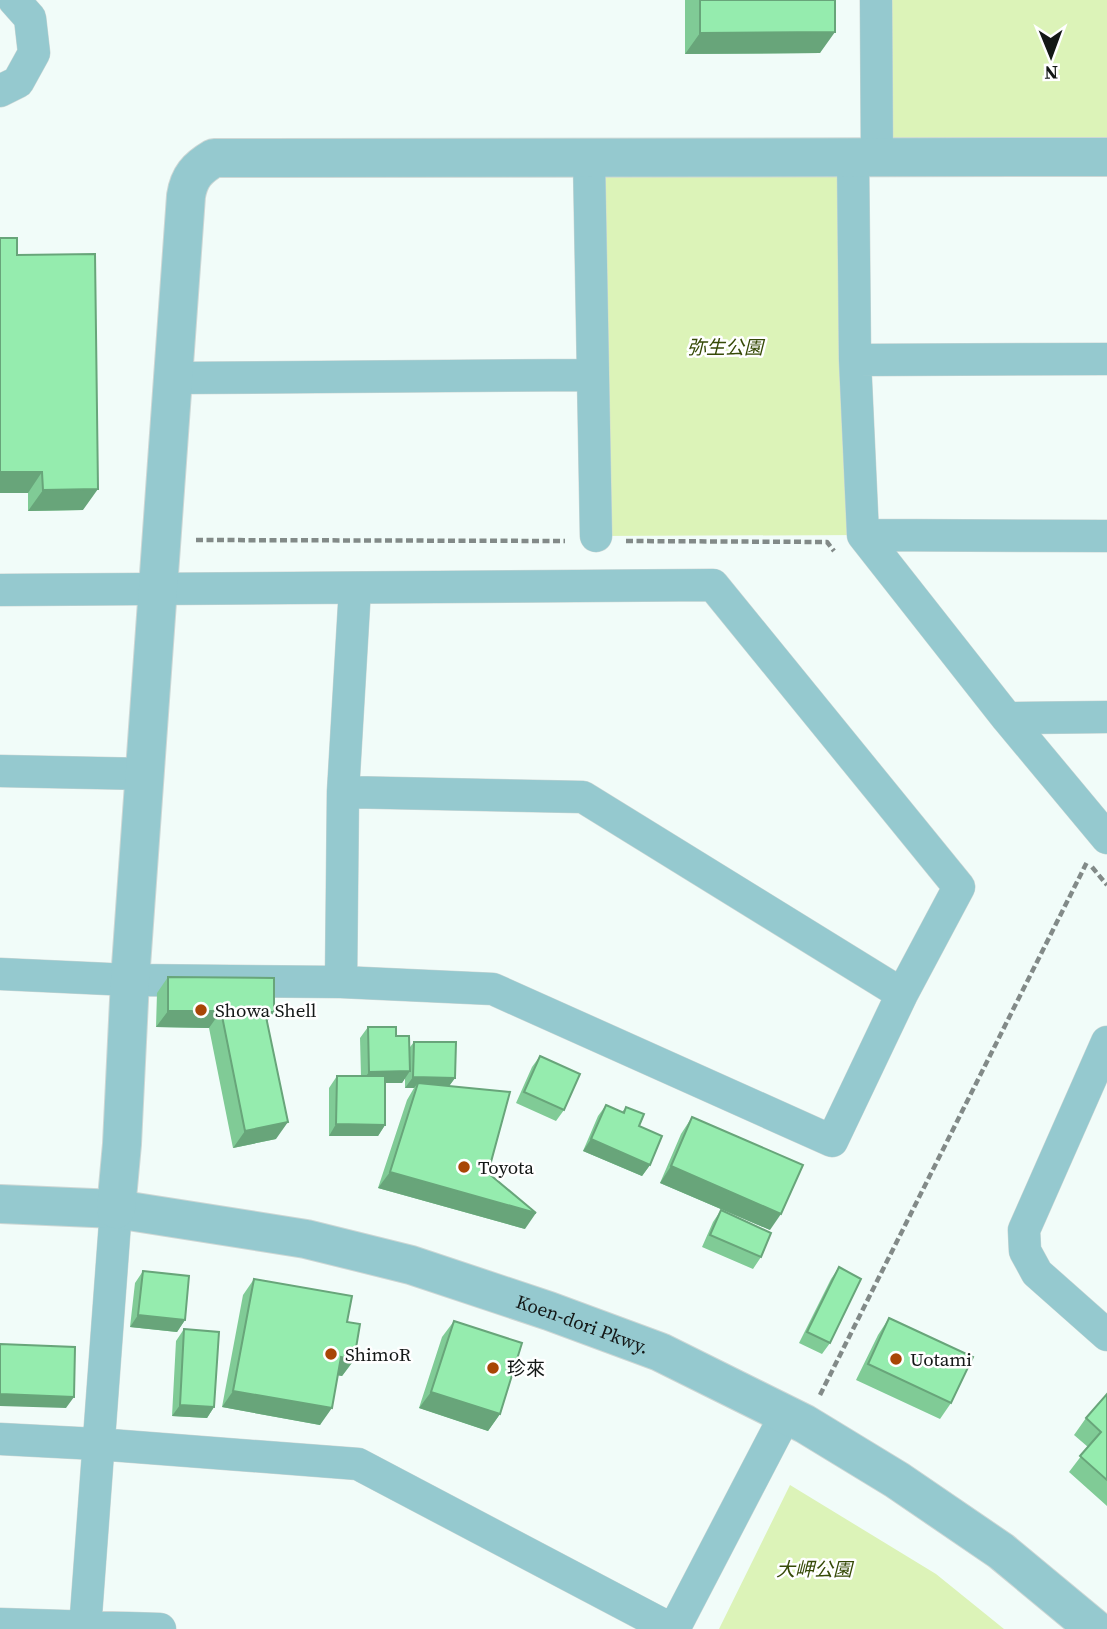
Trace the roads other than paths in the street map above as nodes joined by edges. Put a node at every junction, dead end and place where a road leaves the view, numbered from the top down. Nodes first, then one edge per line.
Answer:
1 (14, 0) edge
2 (876, 0) edge
3 (0, 91) edge
4 (1107, 157) edge
5 (589, 158) junction
6 (865, 159) junction
7 (1107, 359) edge
8 (855, 360) junction
9 (593, 375) junction
10 (173, 378) junction
11 (863, 535) junction
12 (596, 536) dead end
13 (1107, 536) edge
14 (355, 588) junction
15 (158, 589) junction
16 (0, 590) edge
17 (1107, 717) edge
18 (1007, 718) junction
19 (0, 771) edge
20 (146, 774) junction
21 (344, 792) junction
22 (1105, 836) edge
23 (0, 974) edge
24 (130, 980) junction
25 (341, 982) junction
26 (902, 994) junction
27 (1107, 1042) edge
28 (0, 1204) edge
29 (116, 1209) junction
30 (1107, 1335) edge
31 (795, 1419) junction
32 (0, 1439) edge
33 (97, 1444) junction
34 (0, 1624) edge
35 (85, 1628) edge
36 (160, 1629) edge
37 (673, 1629) edge
38 (1095, 1629) edge

1 - 3 street
2 - 6 street
4 - 6 street
5 - 6 street
5 - 9 street
5 - 10 street
6 - 8 street
7 - 8 street
8 - 11 street
9 - 10 street
9 - 12 street
10 - 15 street
11 - 13 street
11 - 18 street
14 - 15 street
14 - 21 street
14 - 26 street
15 - 16 street
15 - 20 street
17 - 18 street
18 - 22 street
19 - 20 street
20 - 24 street
21 - 25 street
21 - 26 street
23 - 24 street
24 - 25 street
24 - 29 street
25 - 26 street
27 - 30 street
28 - 29 street, Koen-dori Pkwy.
29 - 31 street, Koen-dori Pkwy.
29 - 33 street
31 - 37 street
31 - 38 street, Koen-dori Pkwy.
32 - 33 street
33 - 35 street
33 - 37 street
34 - 35 street
35 - 36 street

